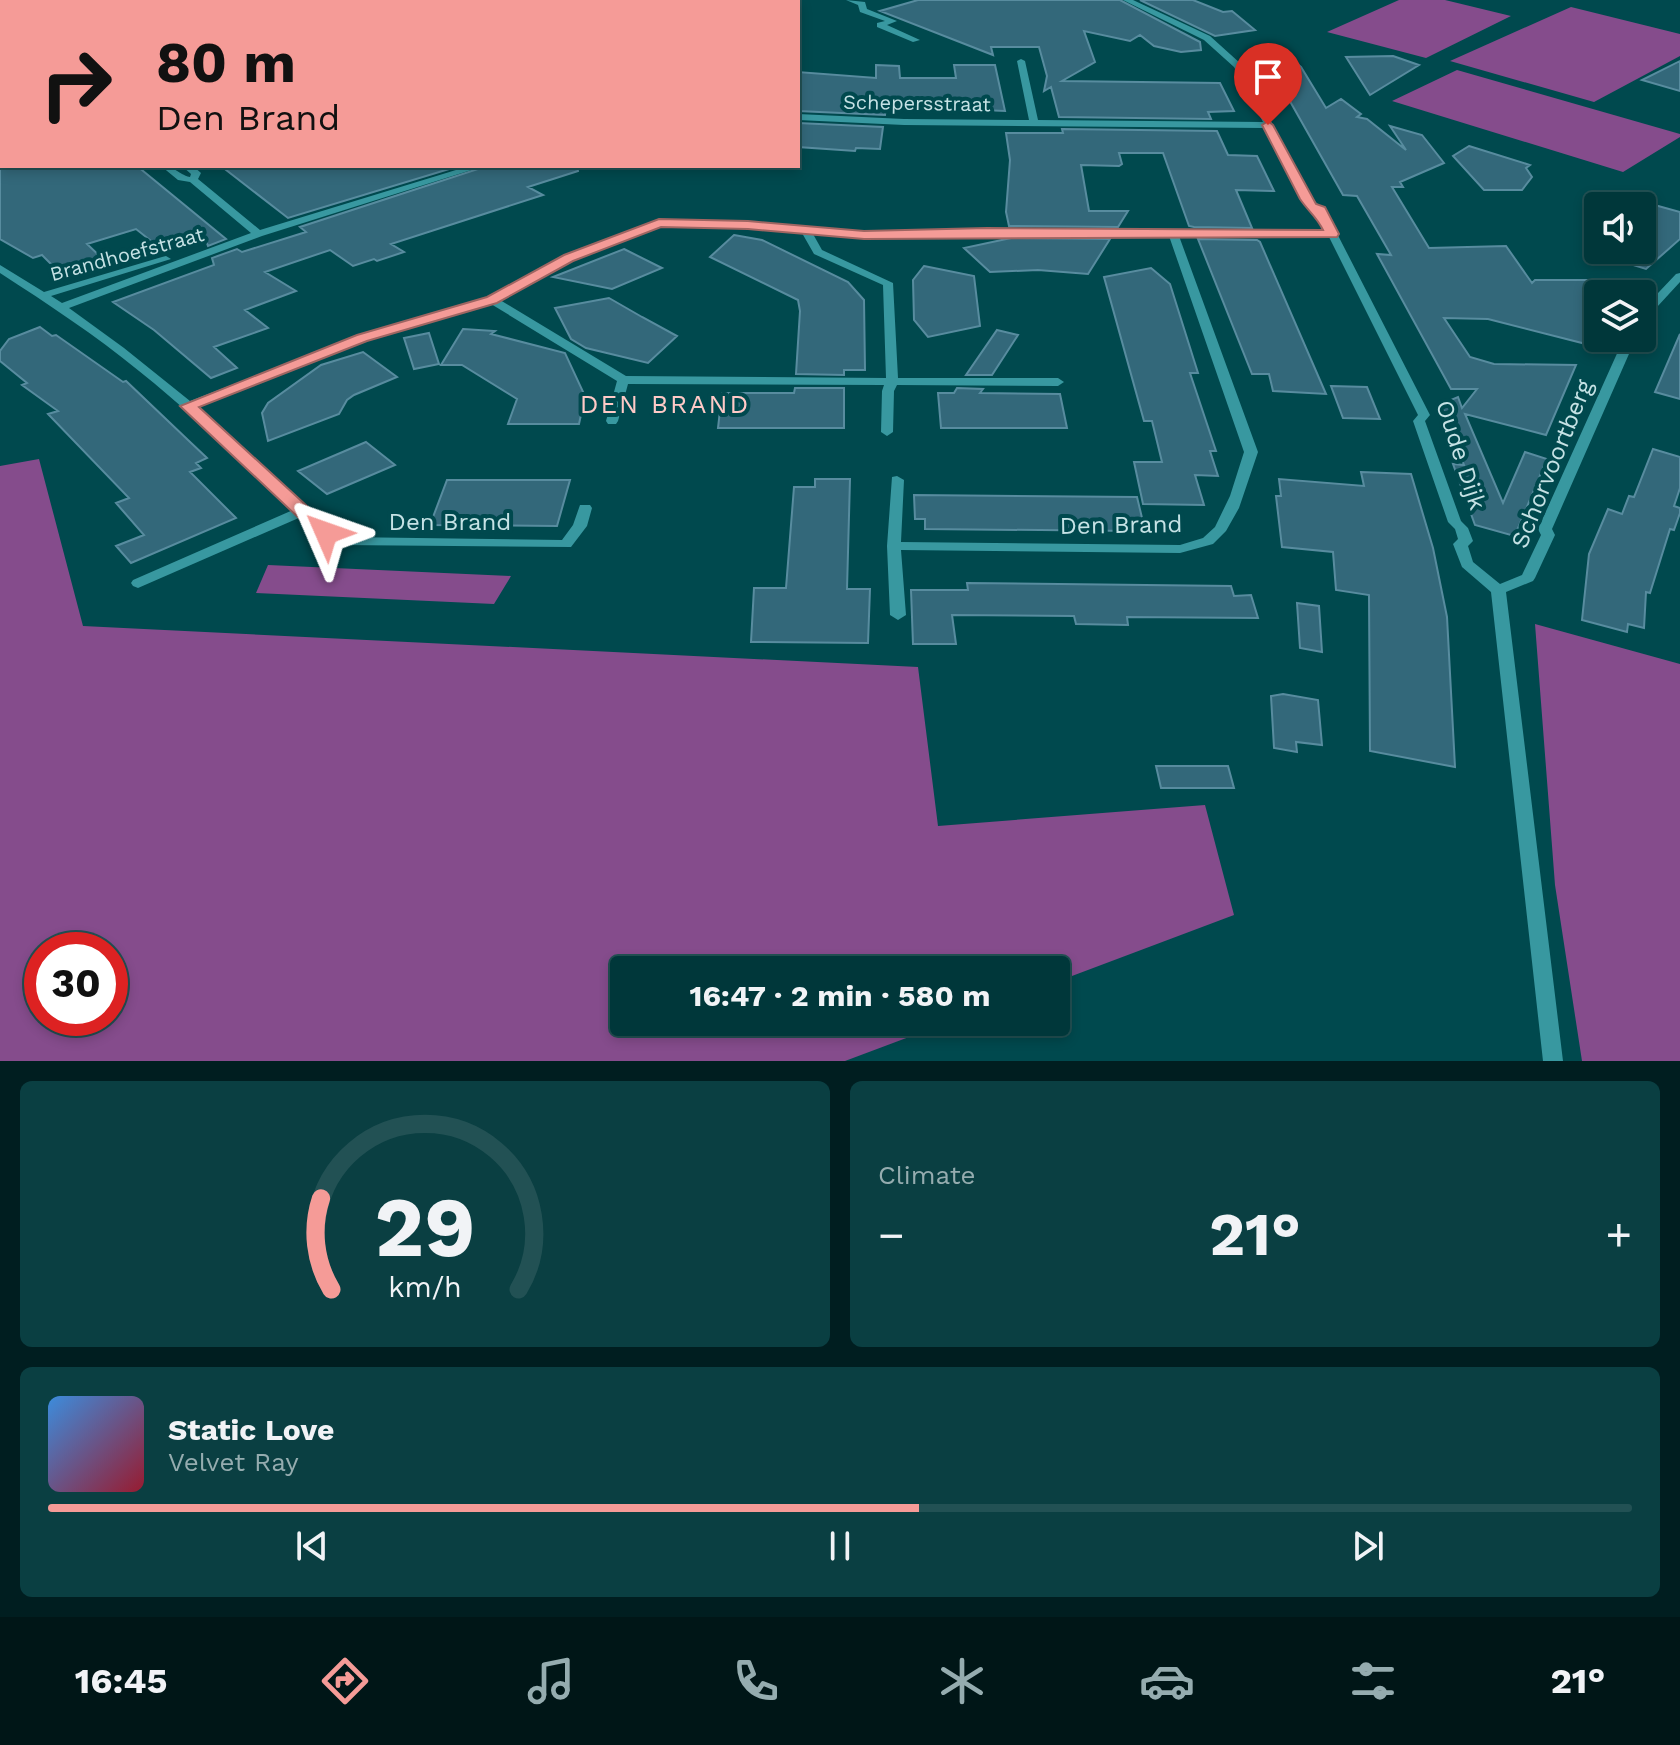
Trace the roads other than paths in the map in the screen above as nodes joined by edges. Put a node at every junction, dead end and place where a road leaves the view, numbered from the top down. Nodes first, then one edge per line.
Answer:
1 (215, 0) edge
2 (229, 0) edge
3 (850, 0) edge
4 (1127, 0) edge
5 (916, 40) dead end
6 (1021, 61) dead end
7 (800, 117) edge
8 (1034, 122) junction
9 (1268, 125) junction
10 (168, 168) edge
11 (190, 168) edge
12 (472, 168) edge
13 (193, 180) junction
14 (806, 230) junction
15 (258, 234) junction
16 (1173, 234) junction
17 (1332, 234) junction
18 (221, 247) junction
19 (0, 268) edge
20 (1680, 276) edge
21 (44, 295) junction
22 (492, 300) junction
23 (1656, 302) edge
24 (62, 307) junction
25 (1624, 352) edge
26 (623, 380) junction
27 (892, 381) junction
28 (1058, 382) dead end
29 (188, 406) junction
30 (612, 421) dead end
31 (887, 432) dead end
32 (897, 480) dead end
33 (585, 508) dead end
34 (303, 511) junction
35 (894, 546) junction
36 (138, 583) dead end
37 (1498, 590) junction
38 (898, 615) dead end
39 (1553, 1061) edge

1 - 2 street
3 - 5 street
4 - 9 street, Oude Dijk
6 - 8 street, Schepersstraat
7 - 8 street, Schepersstraat
8 - 9 street, Schepersstraat
9 - 17 street, Oude Dijk
10 - 13 street
11 - 13 street
12 - 15 street, Brandhoefstraat
13 - 15 street
14 - 16 street
14 - 22 street
14 - 27 street
15 - 18 street, Brandhoefstraat
16 - 17 street
16 - 35 street, Den Brand
17 - 37 street, Oude Dijk
18 - 21 street, Brandhoefstraat
18 - 24 street, Brandhoefstraat
19 - 21 street, Brandhoefstraat
20 - 23 street
21 - 24 street, Brandhoefstraat
22 - 26 street
22 - 29 street
24 - 29 street, Brandhoefstraat
25 - 37 street, Schorvoortberg
26 - 27 street
26 - 30 street
27 - 28 street
27 - 31 street
29 - 34 street, Den Brand
32 - 35 street
33 - 34 street, Den Brand
34 - 36 street
35 - 38 street
37 - 39 street

